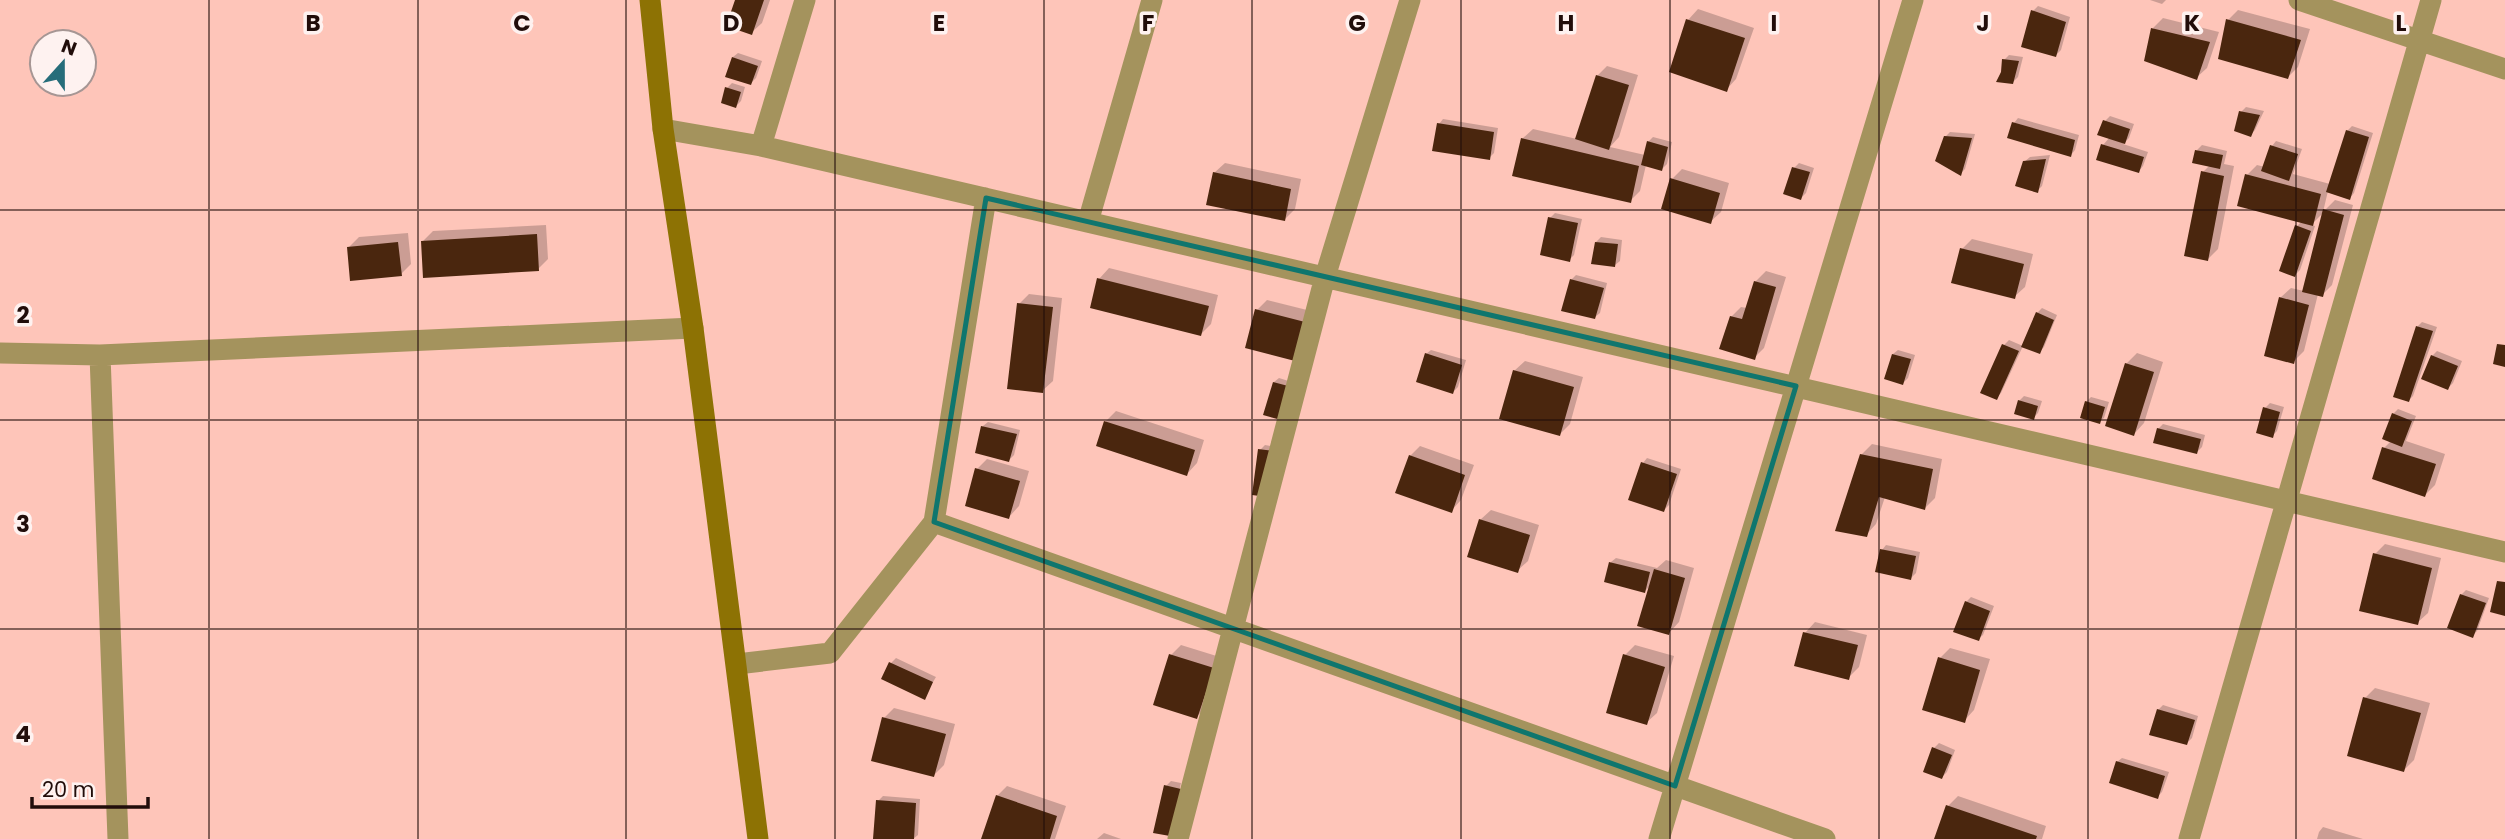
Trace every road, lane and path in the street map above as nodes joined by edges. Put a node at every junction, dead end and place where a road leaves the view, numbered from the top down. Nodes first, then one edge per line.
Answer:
1 (650, 0) edge
2 (805, 0) edge
3 (1152, 0) edge
4 (1410, 0) edge
5 (1913, 0) edge
6 (2299, 0) edge
7 (2431, 0) edge
8 (2420, 41) junction
9 (2505, 69) edge
10 (663, 129) junction
11 (761, 146) junction
12 (986, 198) junction
13 (1087, 222) junction
14 (1325, 277) junction
15 (693, 328) junction
16 (0, 353) edge
17 (100, 355) junction
18 (1796, 386) junction
19 (2286, 501) junction
20 (934, 523) junction
21 (2505, 552) edge
22 (1233, 629) junction
23 (737, 664) junction
24 (1675, 786) junction
25 (118, 839) edge
26 (758, 839) edge
27 (1178, 839) edge
28 (1659, 839) edge
29 (1825, 839) edge
30 (2189, 839) edge

1 - 10 main road
2 - 11 street
3 - 13 street
4 - 14 street
5 - 18 street
6 - 8 street
7 - 8 street
8 - 9 street
8 - 19 street
10 - 11 street
10 - 15 main road
11 - 12 street
12 - 13 street
12 - 20 street
13 - 14 street
14 - 18 street
14 - 22 street
15 - 17 street
15 - 23 main road
16 - 17 street
17 - 25 street
18 - 19 street
18 - 24 street
19 - 21 street
19 - 30 street
20 - 22 street
20 - 23 street
22 - 24 street
22 - 27 street
23 - 26 main road
24 - 28 street
24 - 29 street

